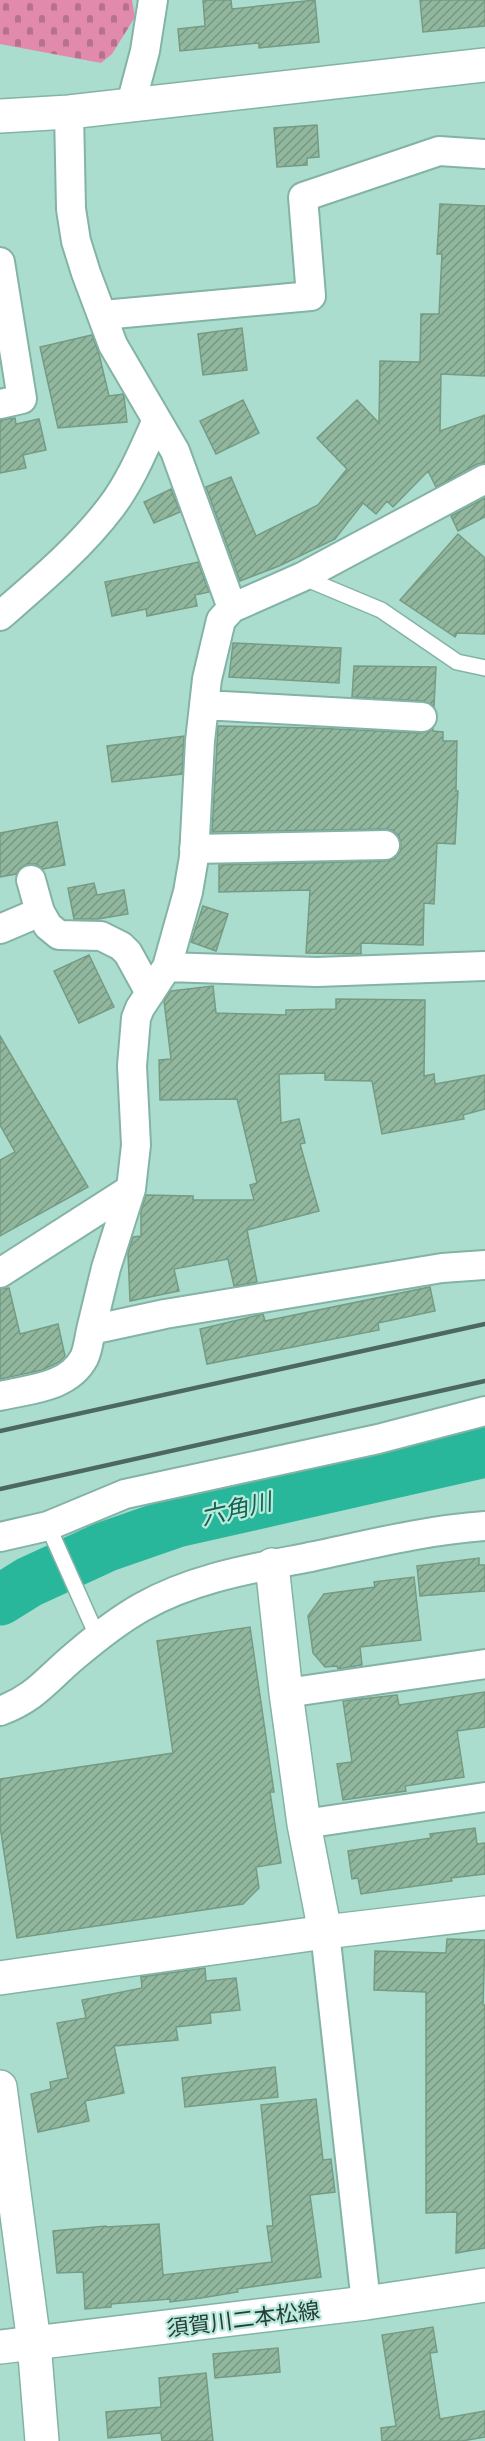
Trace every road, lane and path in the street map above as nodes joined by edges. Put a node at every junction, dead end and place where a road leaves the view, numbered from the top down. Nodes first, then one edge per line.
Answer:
1 (153, 0) edge
2 (485, 65) edge
3 (130, 104) junction
4 (69, 112) junction
5 (0, 116) edge
6 (485, 153) edge
7 (0, 262) edge
8 (103, 315) junction
9 (0, 404) edge
10 (156, 422) junction
11 (485, 479) edge
12 (302, 577) junction
13 (232, 608) junction
14 (0, 616) edge
15 (485, 668) edge
16 (204, 705) junction
17 (422, 717) dead end
18 (385, 845) dead end
19 (194, 849) junction
20 (31, 880) dead end
21 (40, 912) junction
22 (0, 928) edge
23 (485, 966) edge
24 (167, 967) junction
25 (150, 993) junction
26 (130, 1189) junction
27 (485, 1265) edge
28 (0, 1273) edge
29 (91, 1330) junction
30 (0, 1396) edge
31 (485, 1411) edge
32 (485, 1526) edge
33 (51, 1532) junction
34 (0, 1537) edge
35 (272, 1565) junction
36 (93, 1626) junction
37 (485, 1664) edge
38 (286, 1693) junction
39 (0, 1711) edge
40 (485, 1797) edge
41 (304, 1824) junction
42 (485, 1912) edge
43 (325, 1932) junction
44 (0, 1978) edge
45 (0, 2087) edge
46 (485, 2284) edge
47 (366, 2303) junction
48 (34, 2343) junction
49 (0, 2347) edge
50 (42, 2441) edge

1 - 3 street
2 - 3 street
3 - 4 street
4 - 5 street
4 - 8 street
6 - 8 street
7 - 9 street
8 - 10 street
10 - 13 street
10 - 14 street
11 - 12 street
12 - 13 street
12 - 15 lane
13 - 16 street
16 - 17 street
16 - 19 street
18 - 19 street
19 - 24 street
20 - 21 street
21 - 22 street
21 - 25 street
23 - 24 street
24 - 25 street
25 - 26 street
26 - 28 street
26 - 29 street
27 - 29 street
29 - 30 street
31 - 33 street
32 - 35 street
33 - 34 street
33 - 36 lane
35 - 36 street
35 - 38 street
36 - 39 street
37 - 38 street
38 - 41 street
40 - 41 street
41 - 43 street
42 - 43 street
43 - 44 street
43 - 47 street
45 - 48 street
46 - 47 street, 須賀川二本松線
47 - 48 street, 須賀川二本松線
48 - 49 street, 須賀川二本松線
48 - 50 street

